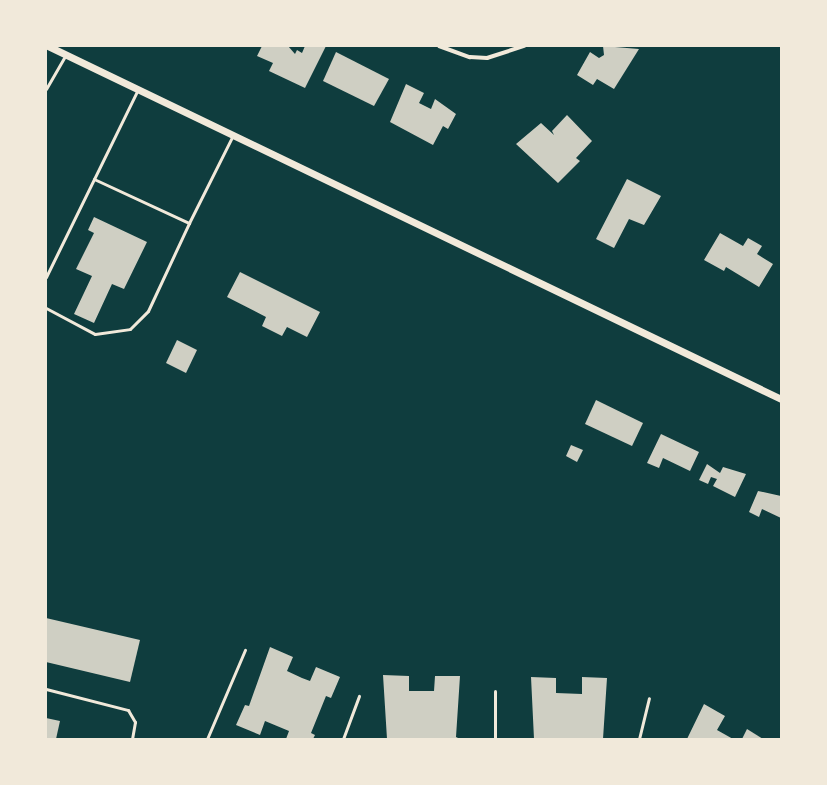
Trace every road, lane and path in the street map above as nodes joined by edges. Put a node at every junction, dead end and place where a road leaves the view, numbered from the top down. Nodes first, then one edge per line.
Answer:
1 (48, 46) edge
2 (439, 46) edge
3 (524, 46) edge
4 (66, 55) junction
5 (46, 89) edge
6 (138, 89) junction
7 (232, 135) junction
8 (94, 179) junction
9 (189, 223) junction
10 (46, 277) edge
11 (46, 308) edge
12 (781, 399) edge
13 (245, 650) dead end
14 (46, 689) edge
15 (495, 691) dead end
16 (359, 696) dead end
17 (649, 698) dead end
18 (132, 739) edge
19 (207, 739) edge
20 (343, 739) edge
21 (495, 739) edge
22 (639, 739) edge

1 - 4 street
2 - 3 street
4 - 5 lane
4 - 6 street
6 - 7 street
6 - 8 lane
7 - 9 lane
7 - 12 street
8 - 9 lane
8 - 10 lane
9 - 11 lane
13 - 19 lane
14 - 18 lane
15 - 21 lane
16 - 20 lane
17 - 22 lane

